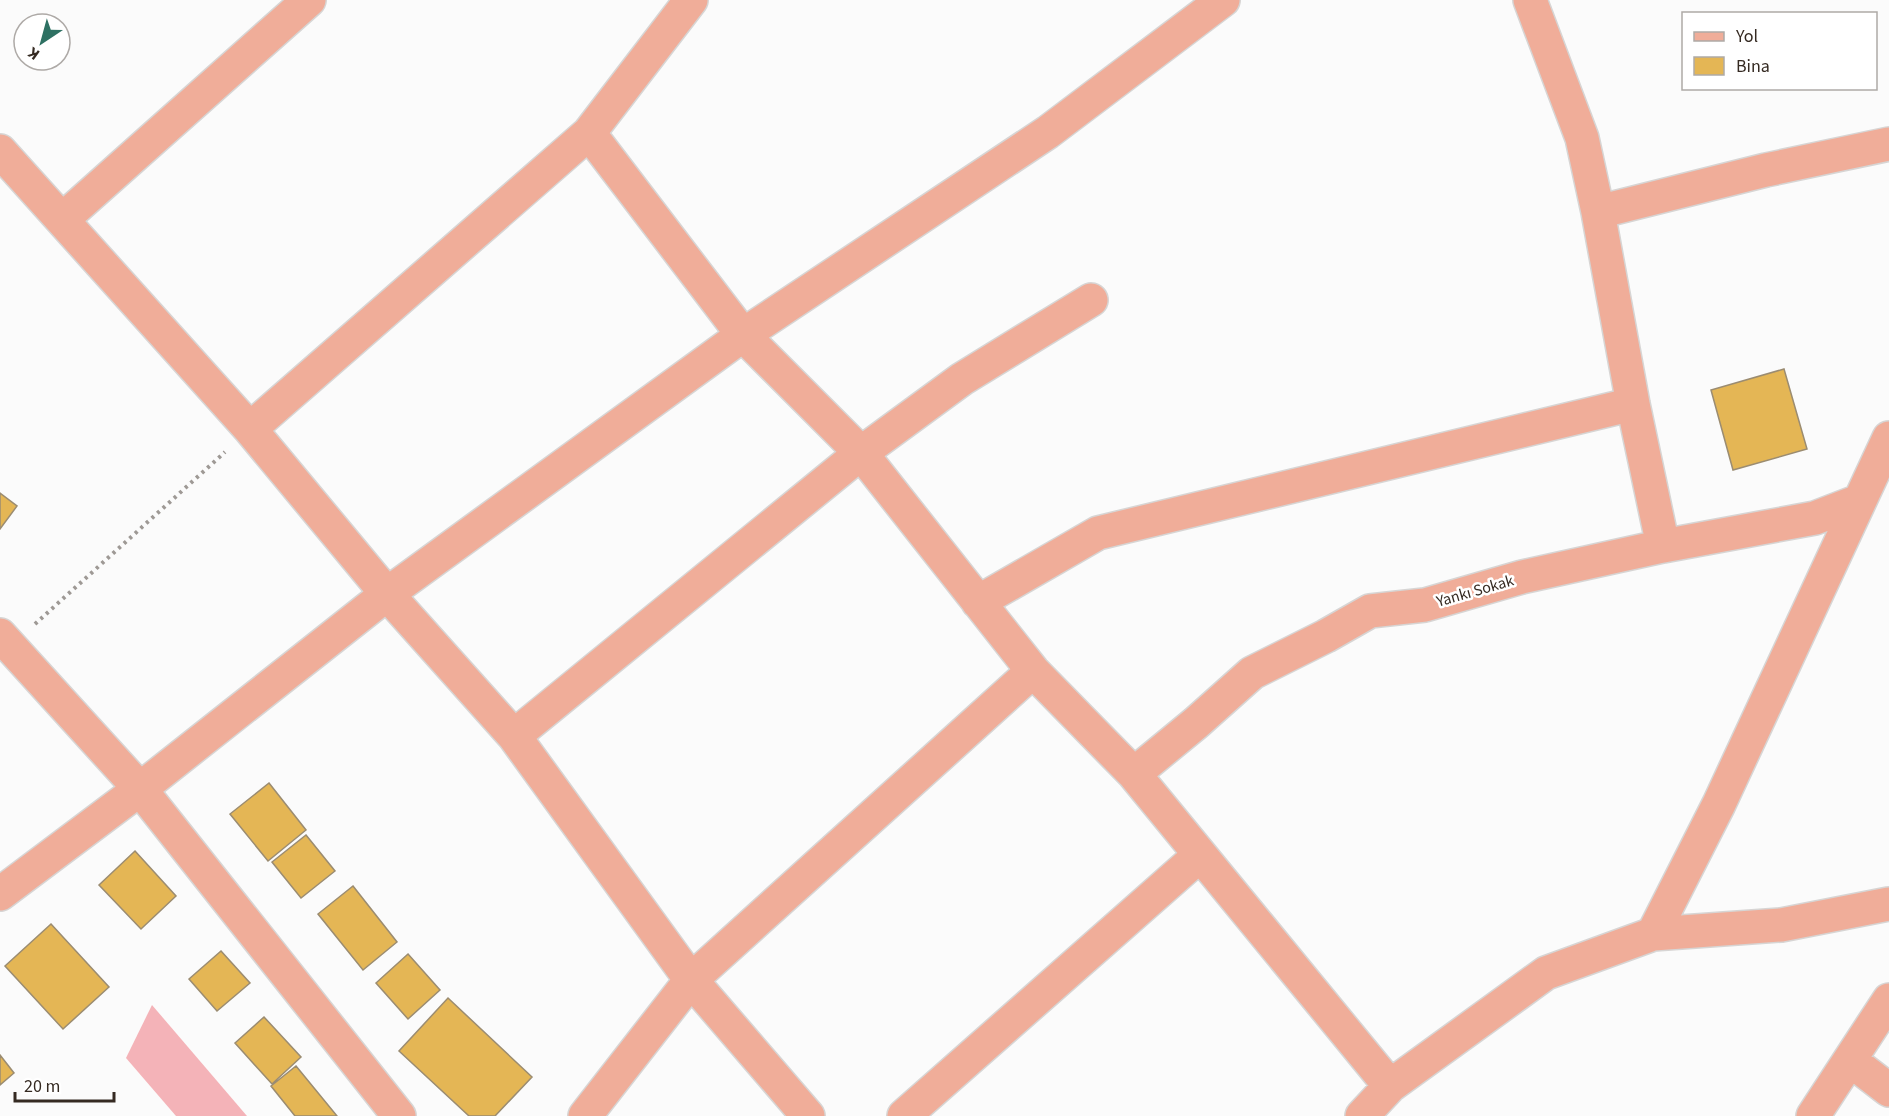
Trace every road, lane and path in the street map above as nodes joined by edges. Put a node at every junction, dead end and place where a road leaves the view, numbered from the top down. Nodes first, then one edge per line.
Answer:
1 (309, 0) edge
2 (691, 0) edge
3 (1223, 0) edge
4 (1532, 0) edge
5 (589, 133) junction
6 (1889, 144) edge
7 (0, 151) edge
8 (1598, 212) junction
9 (63, 219) junction
10 (1091, 300) dead end
11 (743, 335) junction
12 (1633, 404) junction
13 (250, 429) junction
14 (1889, 438) edge
15 (861, 453) junction
16 (1859, 501) junction
17 (1663, 546) junction
18 (387, 594) junction
19 (978, 602) junction
20 (3, 645) edge
21 (1032, 671) junction
22 (514, 736) junction
23 (1134, 774) junction
24 (140, 789) junction
25 (1200, 855) junction
26 (0, 894) edge
27 (1889, 904) edge
28 (1653, 934) junction
29 (691, 980) junction
30 (1889, 1000) edge
31 (1850, 1060) junction
32 (1390, 1086) junction
33 (1889, 1090) edge
34 (399, 1116) edge
35 (585, 1116) edge
36 (808, 1116) edge
37 (904, 1116) edge
38 (1362, 1116) edge
39 (1813, 1116) edge

1 - 9 street
2 - 5 street
3 - 11 street
4 - 8 street
5 - 11 street
5 - 13 street
6 - 8 street
7 - 9 street
8 - 12 street
9 - 13 street
10 - 15 street
11 - 15 street
11 - 18 street
12 - 17 street
12 - 19 street
13 - 18 street
13 - 20 path
14 - 16 street
15 - 19 street
15 - 22 street
16 - 17 street, Yankı Sokak
16 - 28 street
17 - 23 street, Yankı Sokak
18 - 22 street
18 - 24 street
19 - 21 street
20 - 24 street
21 - 23 street
21 - 29 street
22 - 29 street
23 - 25 street
24 - 26 street
24 - 34 street
25 - 32 street
25 - 37 street
27 - 28 street
28 - 32 street
29 - 35 street
29 - 36 street
30 - 31 street
31 - 33 street
31 - 39 street
32 - 38 street

